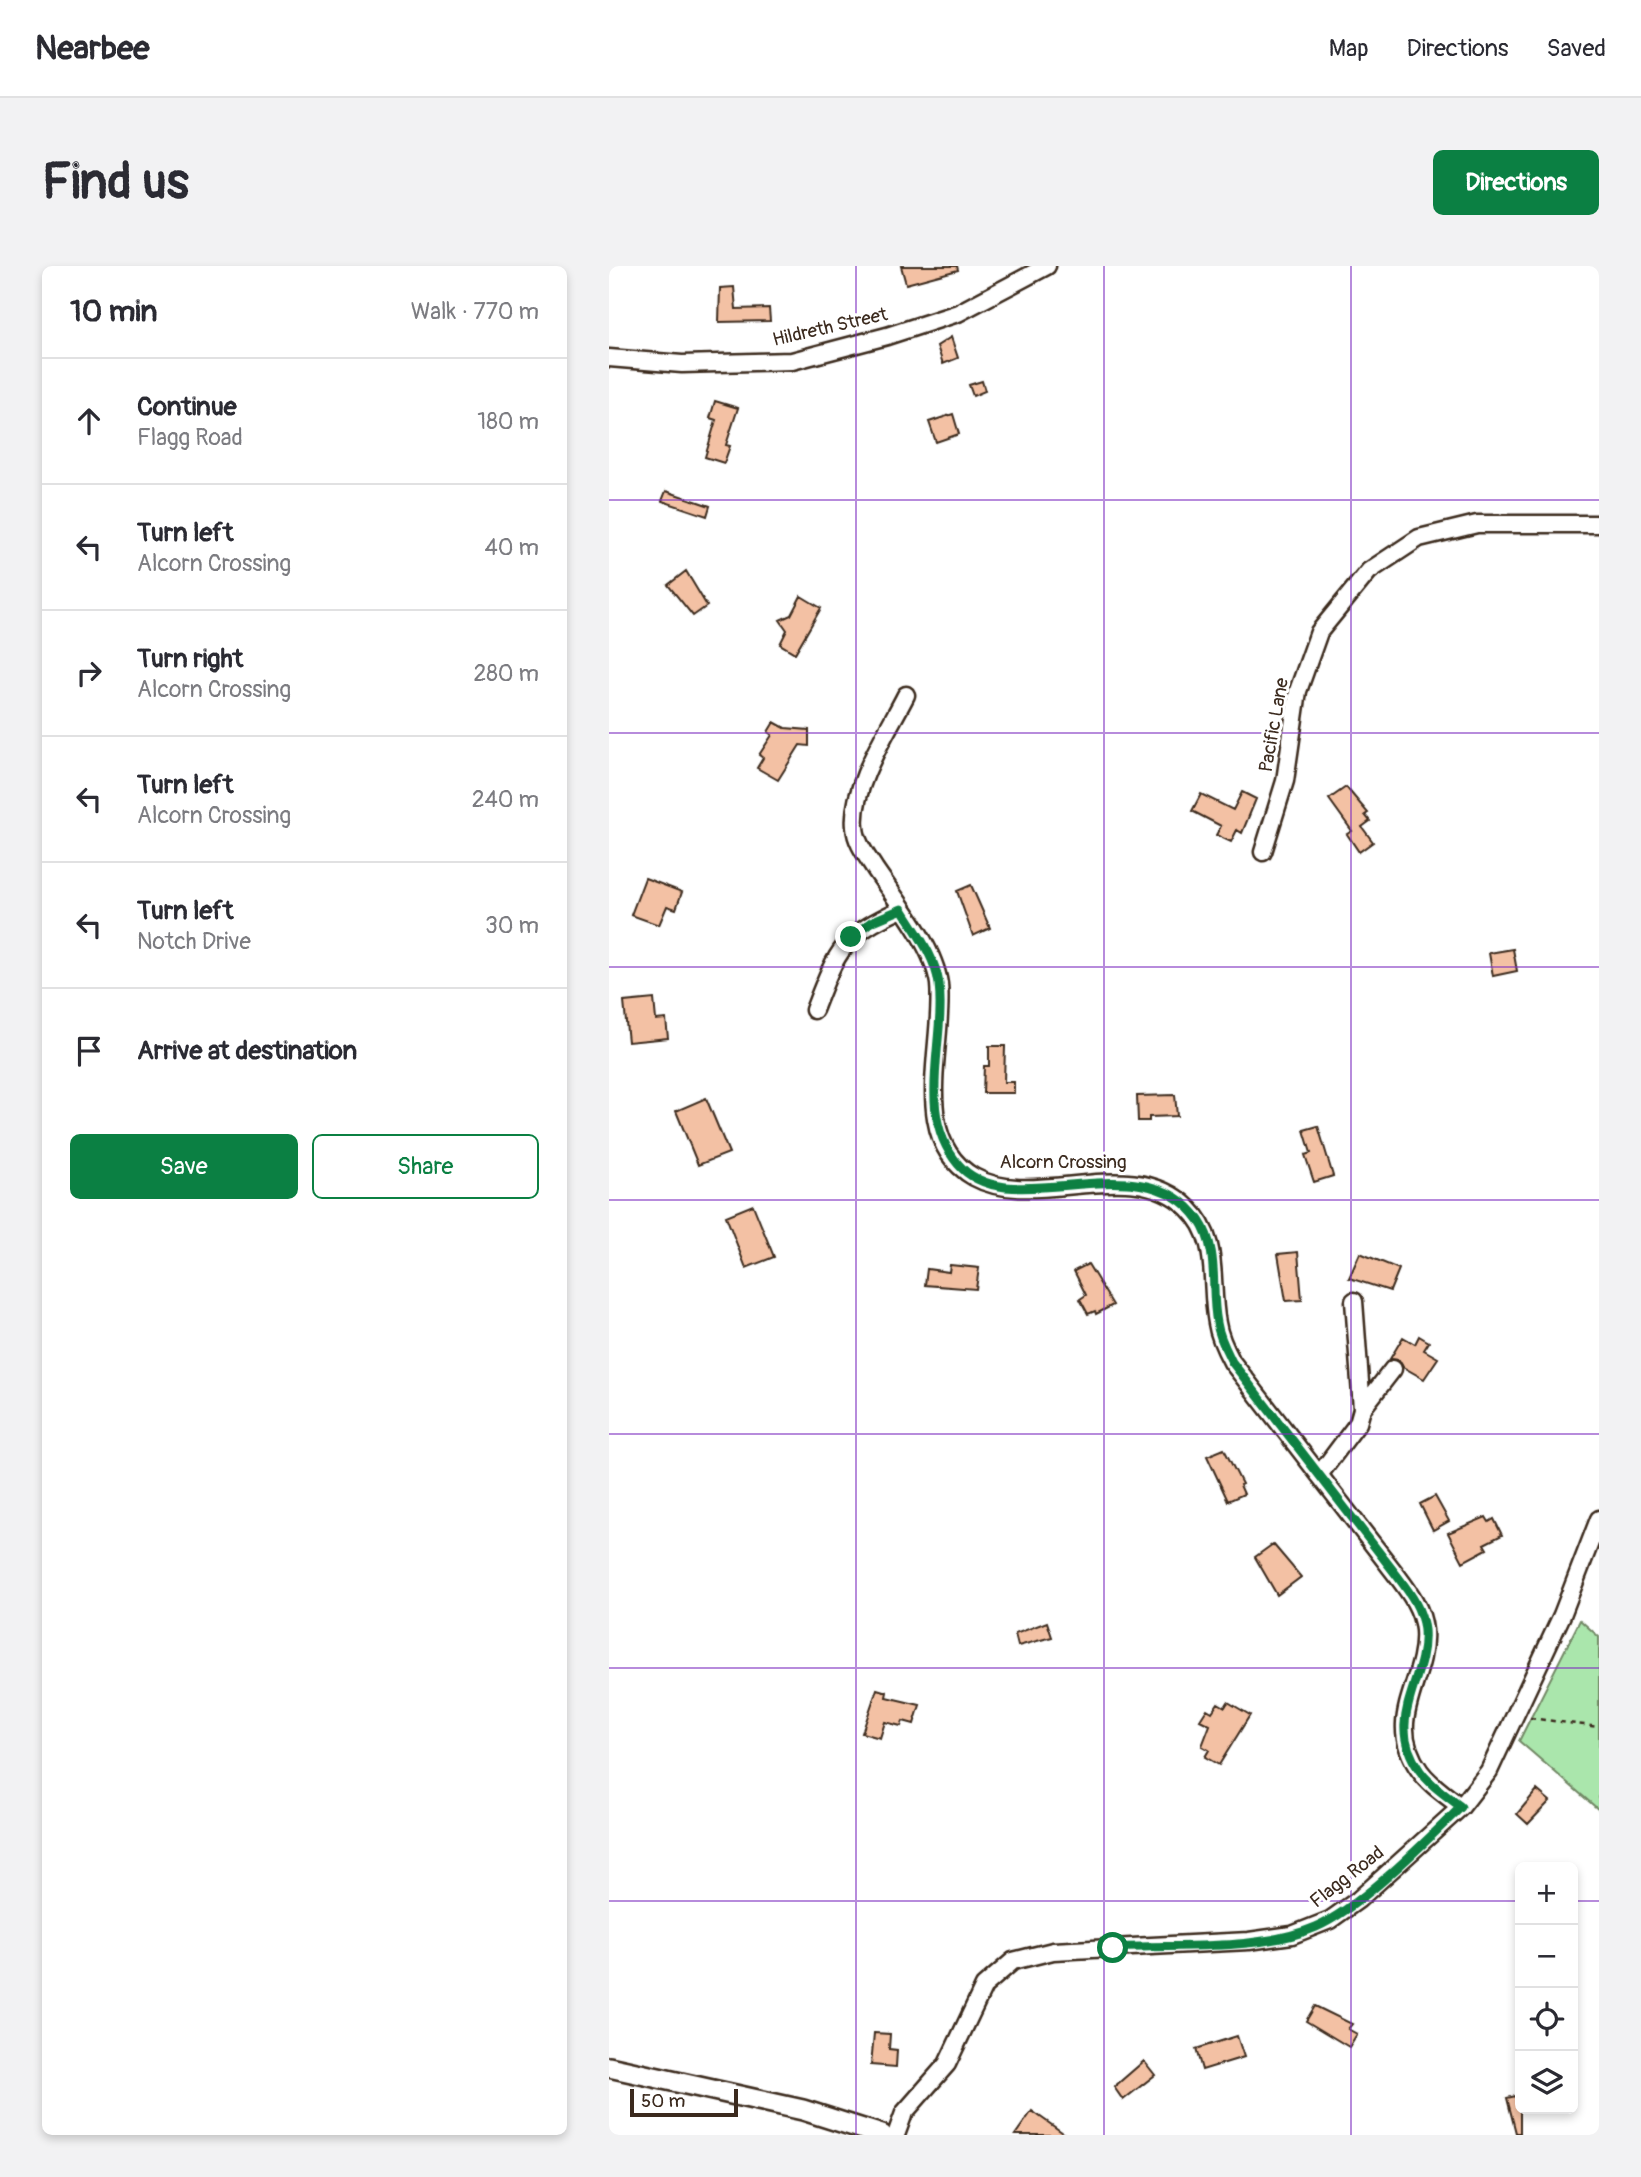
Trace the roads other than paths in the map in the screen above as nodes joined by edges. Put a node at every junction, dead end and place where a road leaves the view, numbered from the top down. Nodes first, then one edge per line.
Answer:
1 (1047, 266) edge
2 (609, 358) edge
3 (1599, 524) edge
4 (906, 695) dead end
5 (1263, 852) dead end
6 (902, 909) junction
7 (814, 1010) dead end
8 (1355, 1301) dead end
9 (1393, 1369) dead end
10 (1362, 1409) junction
11 (1319, 1475) junction
12 (1599, 1519) edge
13 (1461, 1807) junction
14 (609, 2067) edge
15 (882, 2135) edge
16 (898, 2135) edge

1 - 2 street, Hildreth Street
3 - 5 street, Pacific Lane
4 - 6 street, Alcorn Crossing
6 - 7 street
6 - 11 street, Alcorn Crossing
8 - 10 street
9 - 10 street
10 - 11 street
11 - 13 street, Alcorn Crossing
12 - 13 street, Flagg Road
13 - 16 street, Flagg Road
14 - 15 main road

